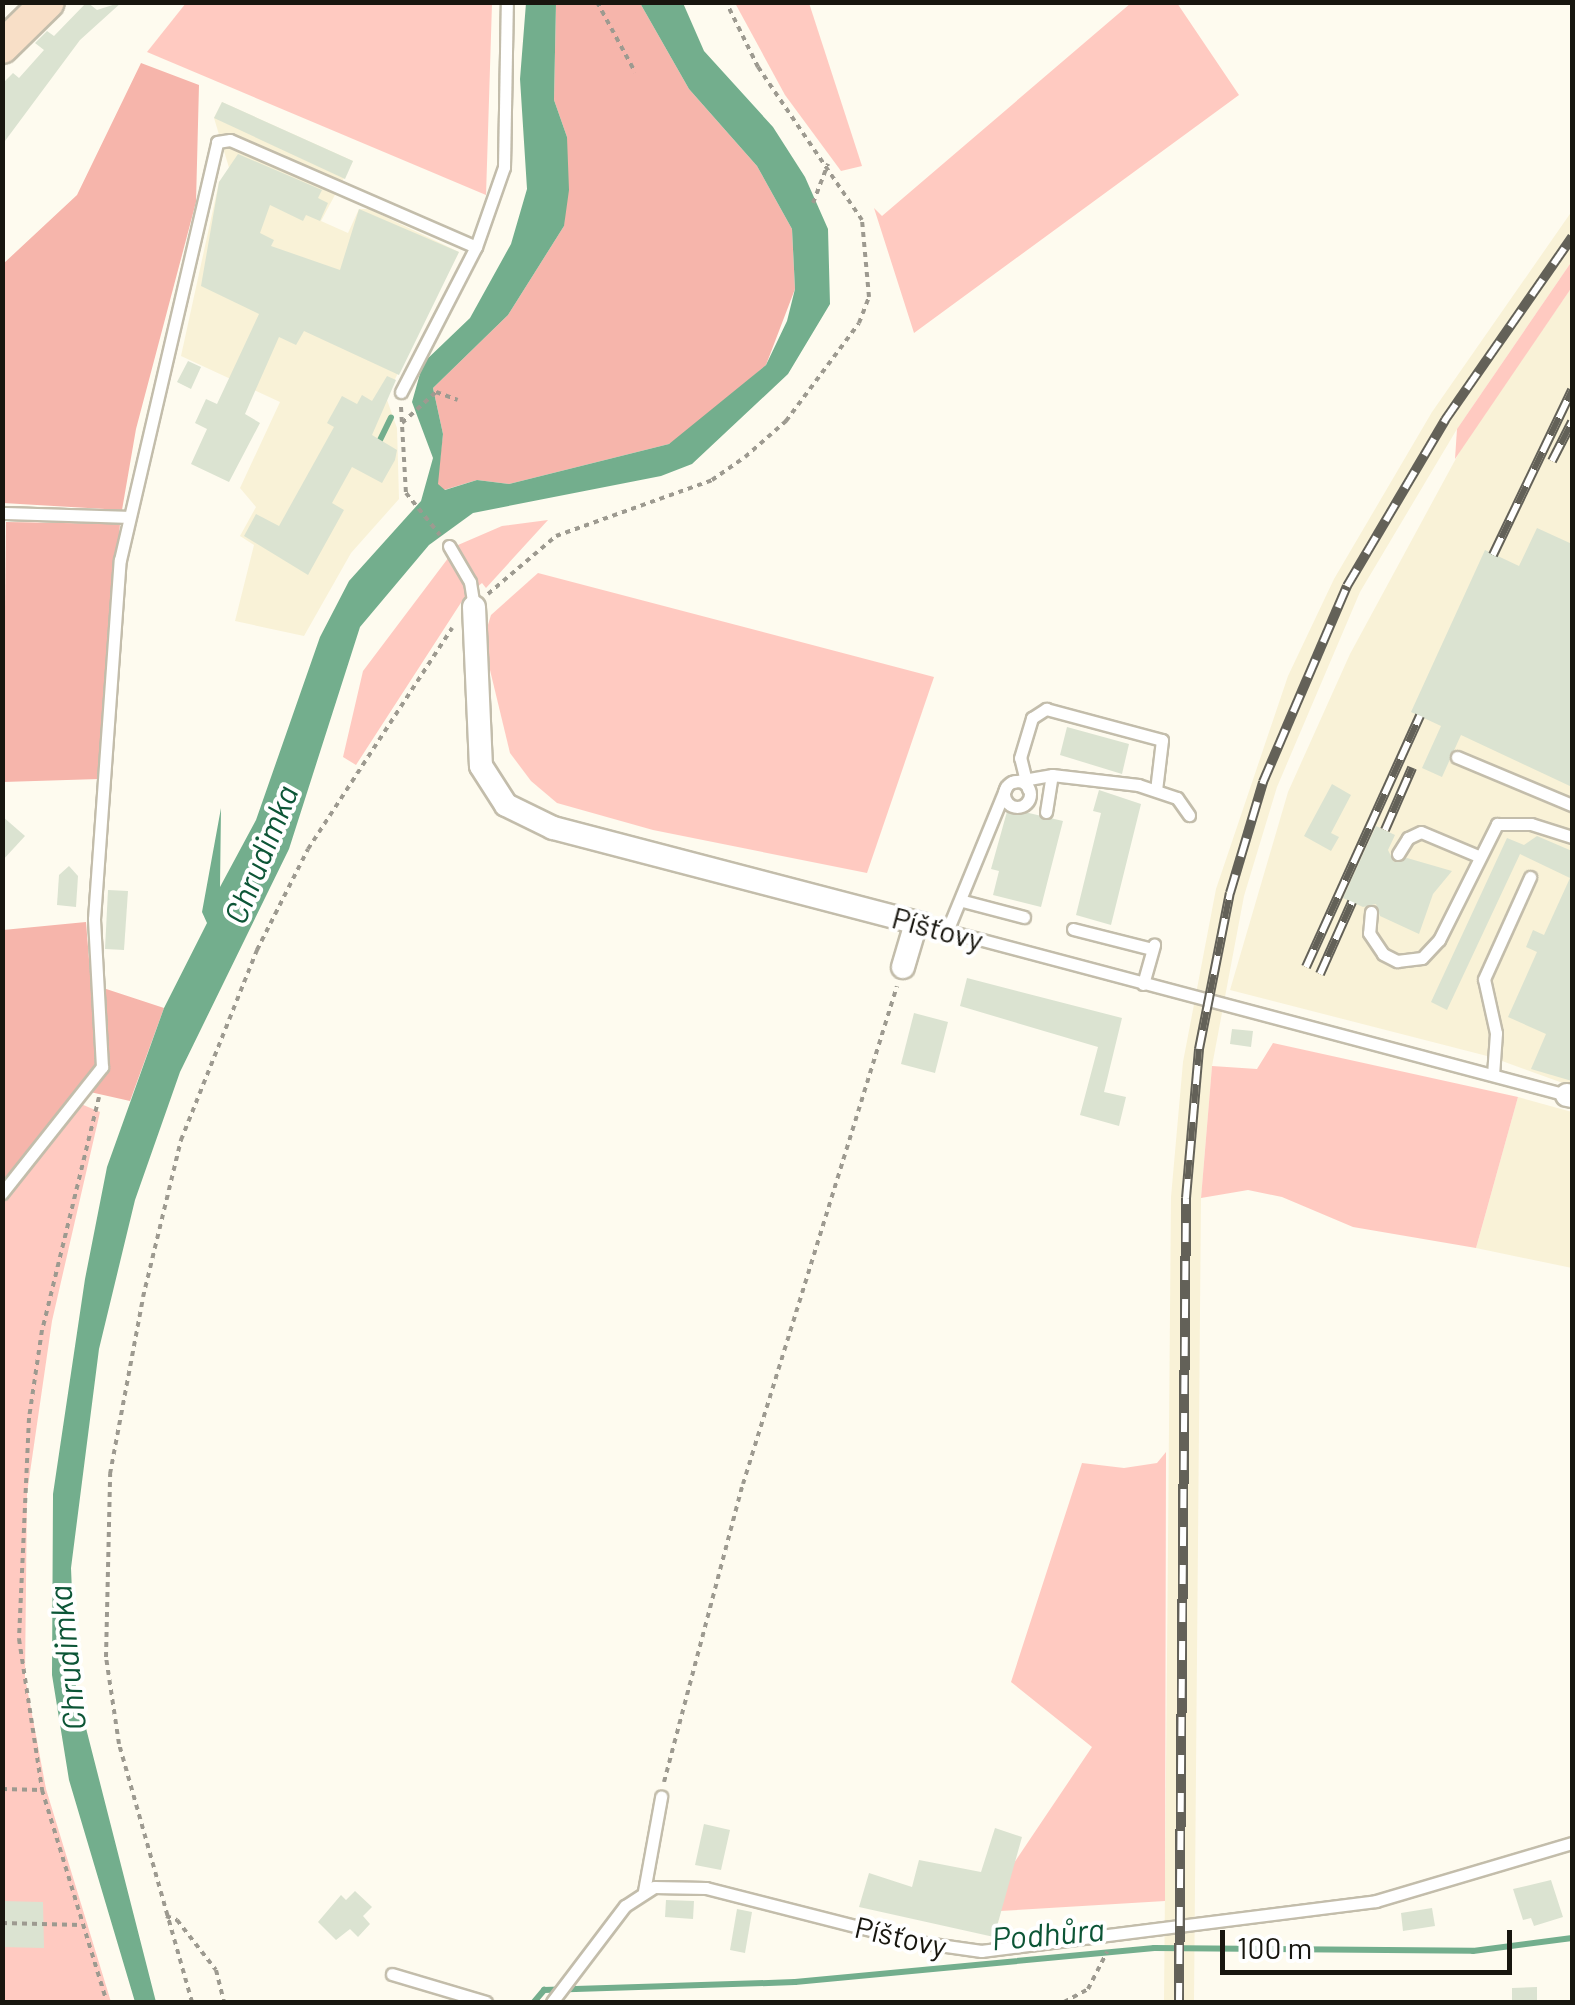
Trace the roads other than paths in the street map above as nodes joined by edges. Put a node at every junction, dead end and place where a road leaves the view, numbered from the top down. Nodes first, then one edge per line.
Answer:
1 (48, 2) edge
2 (506, 2) edge
3 (2, 47) edge
4 (476, 247) junction
5 (401, 392) road end
6 (3, 513) edge
7 (126, 517) junction
8 (450, 546) road end
9 (474, 606) joint
10 (1456, 756) dead end
11 (1052, 775) junction
12 (1017, 784) junction
13 (1156, 790) junction
14 (1572, 805) edge
15 (1046, 812) dead end
16 (1189, 815) dead end
17 (1572, 837) edge
18 (1398, 854) dead end
19 (1478, 856) junction
20 (1530, 877) dead end
21 (962, 901) junction
22 (1371, 912) dead end
23 (1024, 918) dead end
24 (919, 924) junction
25 (1073, 929) dead end
26 (947, 931) junction
27 (903, 967) road end
28 (1144, 984) junction
29 (1493, 1075) junction
30 (1570, 1095) edge
31 (2, 1193) edge
32 (661, 1797) road end
33 (1572, 1843) edge
34 (644, 1892) junction
35 (392, 1974) dead end
36 (486, 2002) edge
37 (552, 2002) edge

1 - 3 street
2 - 4 lane
4 - 5 lane
4 - 7 lane
6 - 7 lane
7 - 31 lane
8 - 9 lane
9 - 24 street, Píšťovy
10 - 14 lane
11 - 12 lane
11 - 13 lane
11 - 15 lane
12 - 13 lane
12 - 21 lane
13 - 16 lane
17 - 19 lane
18 - 19 lane
19 - 22 lane
20 - 29 lane
21 - 23 lane
21 - 26 lane
24 - 26 lane, Píšťovy
24 - 27 street
25 - 28 lane
26 - 28 lane, Píšťovy
28 - 29 lane, Píšťovy
29 - 30 lane, Píšťovy
32 - 34 lane
33 - 34 lane, Píšťovy
34 - 37 lane
35 - 36 lane

